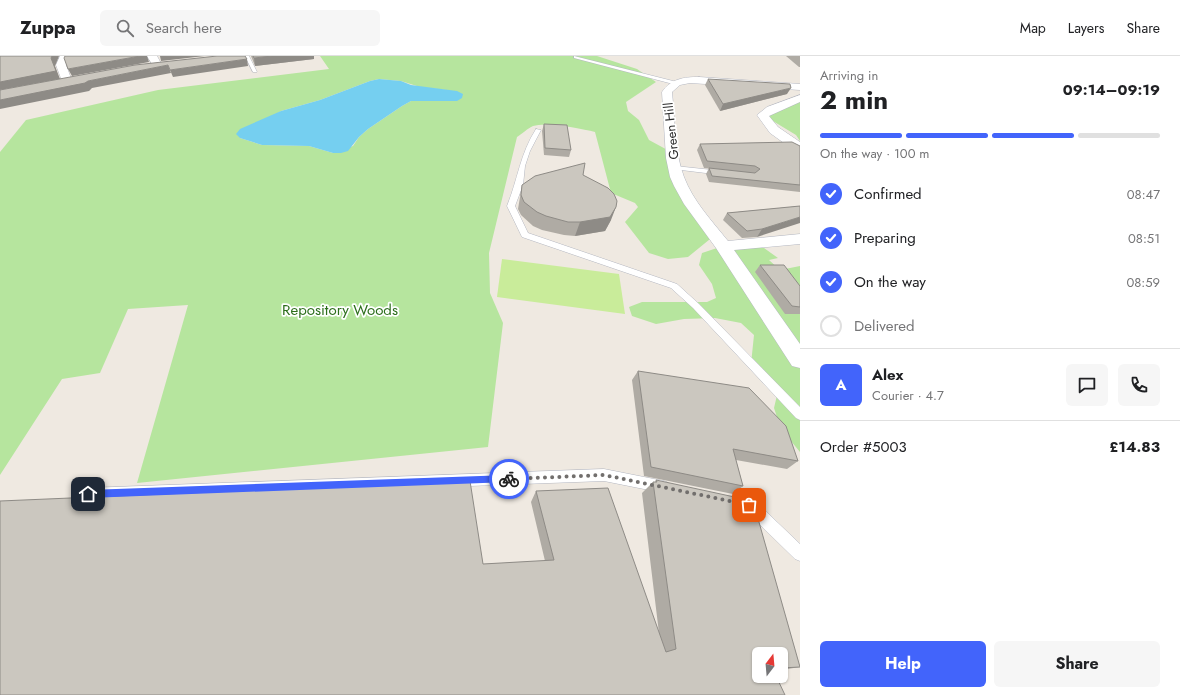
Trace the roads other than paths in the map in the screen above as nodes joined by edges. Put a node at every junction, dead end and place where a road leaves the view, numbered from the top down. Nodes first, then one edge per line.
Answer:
1 (65, 56) edge
2 (152, 56) edge
3 (247, 56) edge
4 (576, 57) dead end
5 (157, 66) edge
6 (255, 71) edge
7 (67, 81) edge
8 (675, 84) junction
9 (800, 87) edge
10 (800, 98) edge
11 (538, 130) dead end
12 (800, 148) edge
13 (675, 168) junction
14 (728, 174) edge
15 (800, 239) edge
16 (723, 246) junction
17 (800, 360) edge
18 (800, 415) edge
19 (680, 491) edge
20 (88, 494) dead end
21 (734, 502) edge
22 (800, 554) edge

1 - 7 street
2 - 5 street
3 - 6 lane
4 - 8 lane
8 - 9 street, Green Hill
8 - 13 street, Green Hill
10 - 12 street
11 - 18 lane
13 - 14 lane
13 - 16 street, Green Hill
15 - 16 street
16 - 17 street, Green Hill
19 - 20 lane
21 - 22 lane

